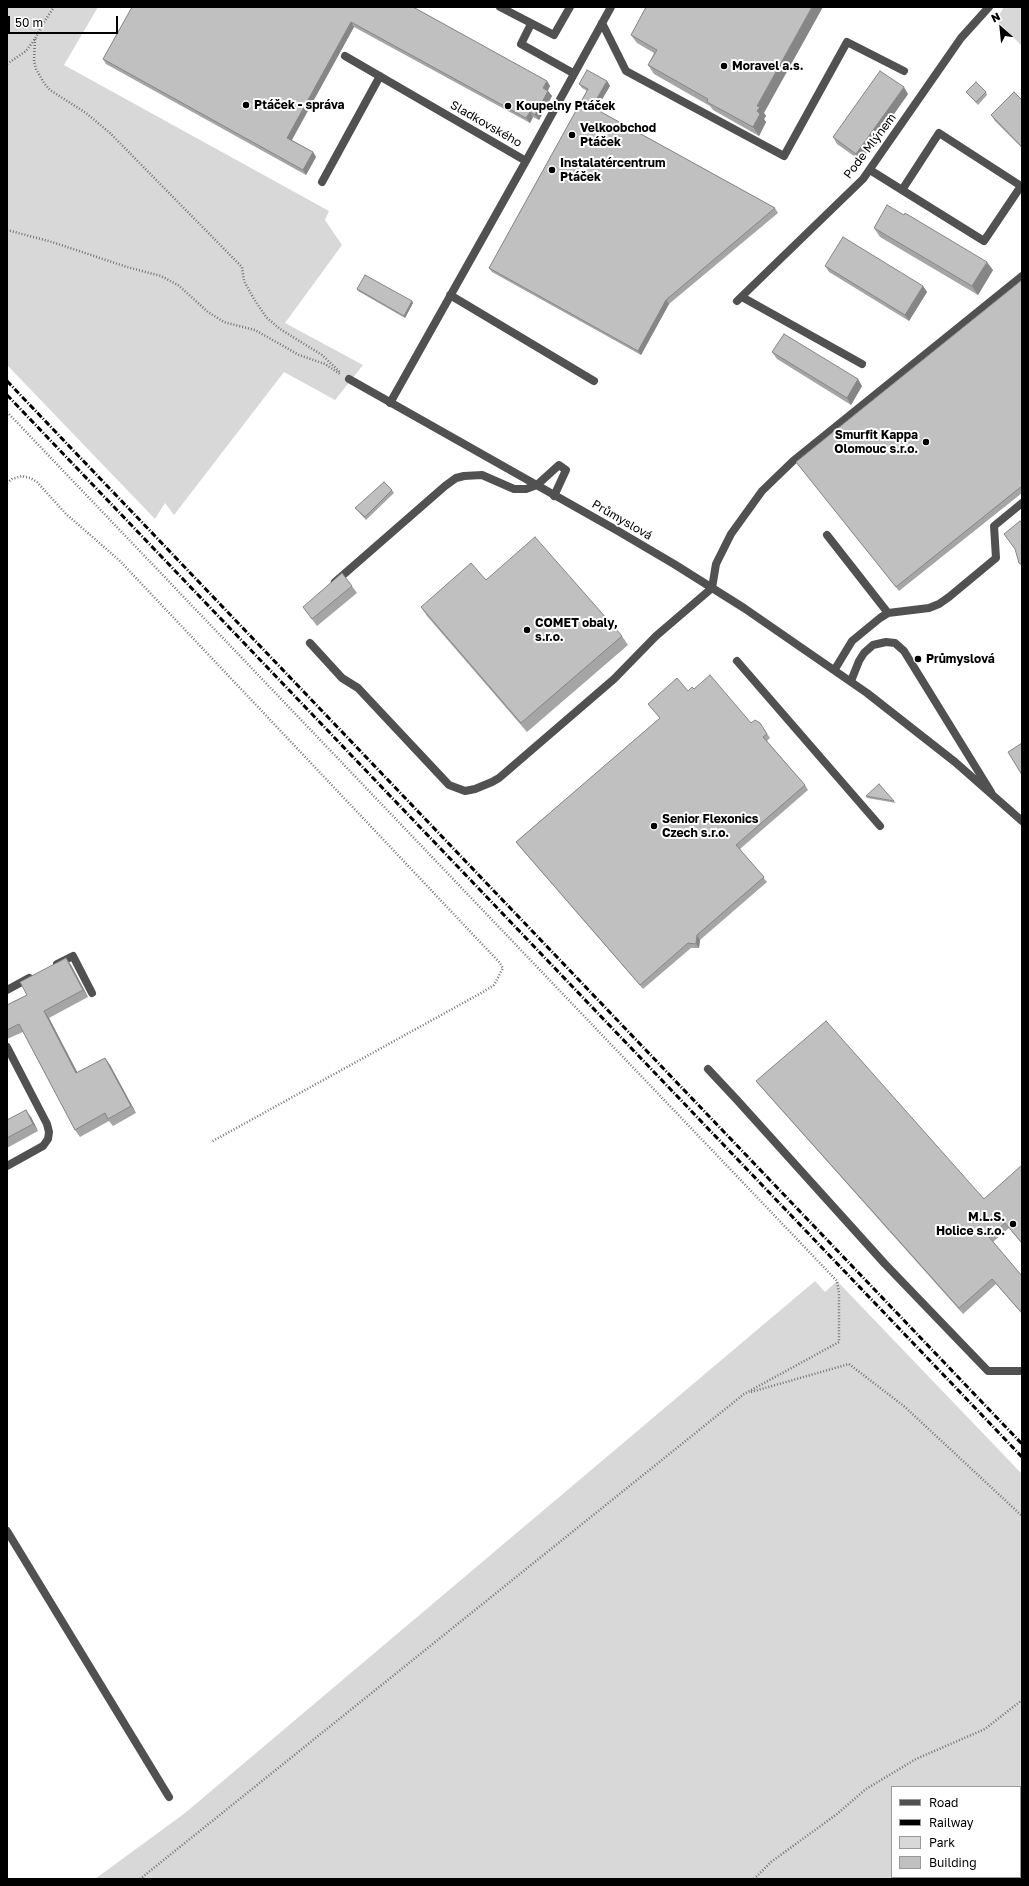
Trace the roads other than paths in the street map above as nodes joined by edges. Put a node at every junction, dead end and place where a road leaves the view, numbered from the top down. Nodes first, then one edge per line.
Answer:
1 (500, 7) edge
2 (570, 7) edge
3 (611, 7) edge
4 (989, 7) edge
5 (602, 23) junction
6 (531, 24) junction
7 (345, 56) dead end
8 (904, 71) dead end
9 (573, 73) junction
10 (380, 76) junction
11 (526, 161) junction
12 (870, 170) junction
13 (322, 182) dead end
14 (902, 190) junction
15 (1022, 276) edge
16 (450, 295) junction
17 (862, 364) dead end
18 (349, 379) road end
19 (594, 382) dead end
20 (390, 403) junction
21 (536, 486) junction
22 (554, 496) junction
23 (1022, 504) edge
24 (827, 535) dead end
25 (331, 586) edge
26 (712, 588) junction
27 (888, 613) junction
28 (310, 643) dead end
29 (737, 661) dead end
30 (835, 670) junction
31 (851, 681) junction
32 (992, 793) junction
33 (1022, 820) edge
34 (880, 826) dead end
35 (7, 990) edge
36 (92, 993) dead end
37 (7, 1047) edge
38 (708, 1069) dead end
39 (7, 1166) edge
40 (1022, 1371) edge
41 (7, 1532) edge
42 (169, 1797) dead end

1 - 6 street
2 - 6 street
3 - 5 street, Sladkovského
4 - 12 street, Pode Mlýnem
5 - 8 street
5 - 9 street, Sladkovského
6 - 9 street
7 - 10 street, Sladkovského
9 - 11 street, Sladkovského
10 - 11 street, Sladkovského
10 - 13 street
11 - 16 street
12 - 14 street
12 - 17 street, Pode Mlýnem
14 - 14 street
15 - 26 street
16 - 19 street
16 - 20 street
18 - 20 street, Průmyslová
20 - 21 street, Průmyslová
21 - 22 street, Průmyslová
21 - 22 street
21 - 25 street
22 - 26 street, Průmyslová
23 - 27 street
24 - 27 street
26 - 28 street
26 - 30 street, Průmyslová
27 - 30 street
29 - 34 street
30 - 31 street, Průmyslová
31 - 32 street, Průmyslová
31 - 32 street
32 - 33 street, Průmyslová
35 - 36 street
37 - 39 street
38 - 40 street
41 - 42 street

